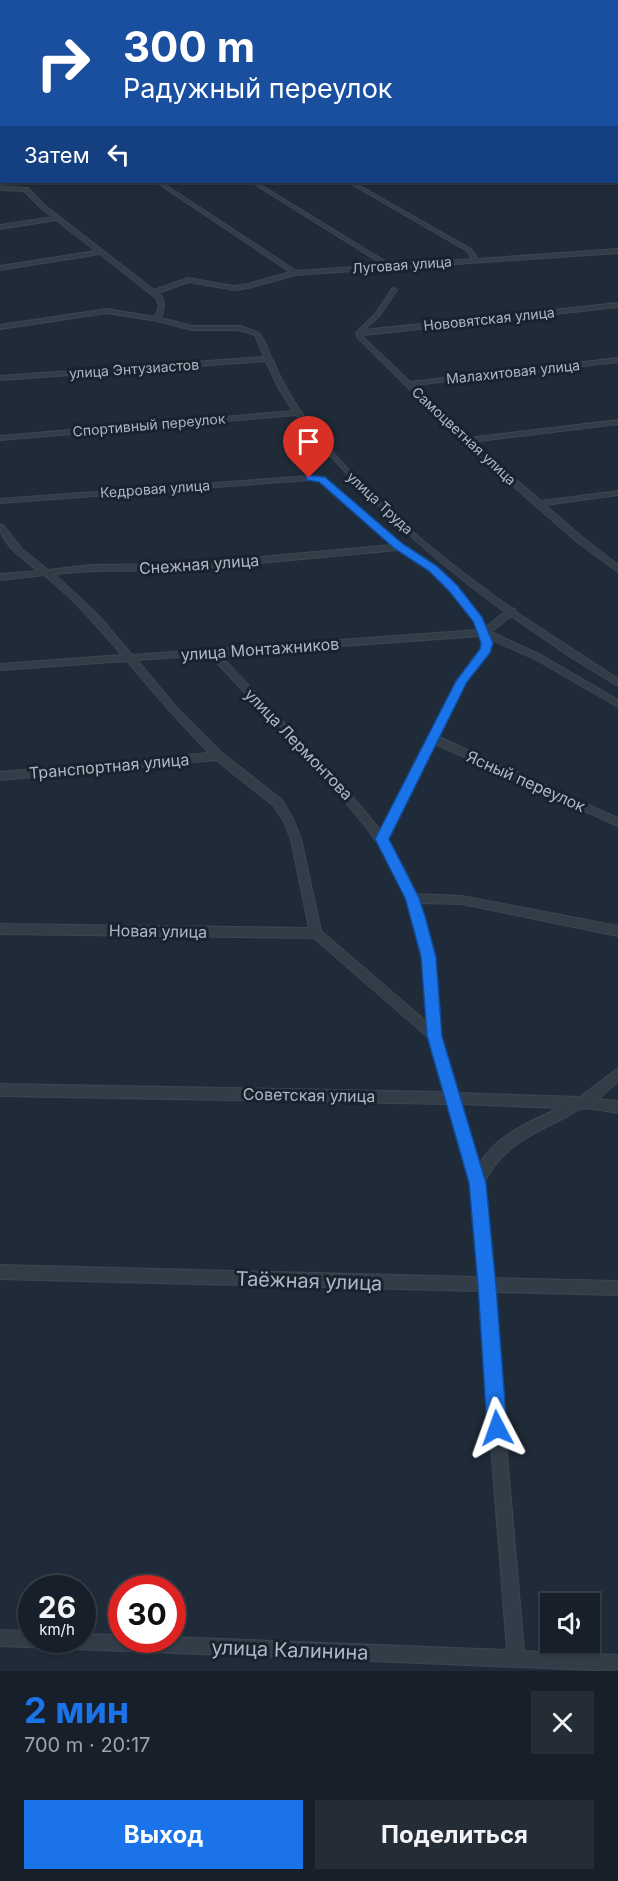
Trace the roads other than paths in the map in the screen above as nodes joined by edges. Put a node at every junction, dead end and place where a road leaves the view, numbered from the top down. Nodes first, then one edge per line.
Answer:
1 (160, 183) edge
2 (255, 183) edge
3 (352, 183) edge
4 (0, 188) edge
5 (58, 218) junction
6 (0, 227) edge
7 (618, 251) edge
8 (103, 252) junction
9 (476, 260) junction
10 (388, 266) junction
11 (0, 268) edge
12 (295, 273) junction
13 (394, 290) dead end
14 (153, 293) junction
15 (618, 305) edge
16 (157, 319) junction
17 (0, 327) edge
18 (359, 333) junction
19 (268, 359) junction
20 (618, 360) edge
21 (0, 378) edge
22 (407, 384) junction
23 (298, 413) junction
24 (618, 422) edge
25 (0, 438) edge
26 (466, 440) junction
27 (309, 478) joint
28 (618, 493) edge
29 (0, 501) edge
30 (538, 504) junction
31 (0, 527) edge
32 (399, 547) junction
33 (618, 570) edge
34 (48, 573) junction
35 (0, 577) edge
36 (512, 611) junction
37 (484, 633) junction
38 (212, 652) junction
39 (128, 658) junction
40 (0, 667) edge
41 (618, 683) edge
42 (618, 704) edge
43 (434, 739) junction
44 (218, 756) junction
45 (0, 776) edge
46 (618, 822) edge
47 (382, 839) junction
48 (412, 898) junction
49 (0, 929) edge
50 (618, 931) edge
51 (316, 933) junction
52 (435, 1036) junction
53 (618, 1074) edge
54 (0, 1090) edge
55 (451, 1098) junction
56 (582, 1103) junction
57 (618, 1107) edge
58 (477, 1183) junction
59 (0, 1272) edge
60 (487, 1286) junction
61 (618, 1287) edge
62 (0, 1638) edge
63 (18, 1639) edge
64 (96, 1642) edge
65 (516, 1659) junction
66 (618, 1663) edge

1 - 12 street
2 - 10 street
3 - 9 street
4 - 5 street
5 - 6 street
5 - 8 street
7 - 9 street, Луговая улица
8 - 11 street
8 - 14 street
9 - 10 street, Луговая улица
10 - 12 street, Луговая улица
12 - 14 street, Луговая улица
13 - 18 street
14 - 16 street
15 - 18 street, Нововятская улица
16 - 17 street
16 - 19 street, улица Труда
18 - 22 street, Самоцветная улица
19 - 21 street, улица Энтузиастов
19 - 23 street, улица Труда
20 - 22 street, Малахитовая улица
22 - 26 street, Самоцветная улица
23 - 25 street, Спортивный переулок
23 - 36 street, улица Труда
24 - 26 street
26 - 30 street, Самоцветная улица
27 - 29 street, Кедровая улица
27 - 32 street, улица Труда
28 - 30 street
30 - 33 street, Самоцветная улица
31 - 34 street
32 - 34 street, Снежная улица
32 - 37 street, улица Труда
34 - 35 street, Снежная улица
34 - 39 street
36 - 37 street
36 - 41 street, улица Труда
37 - 38 street, улица Монтажников
37 - 42 street
37 - 43 street
38 - 39 street, улица Монтажников
38 - 47 street, улица Лермонтова
39 - 40 street, улица Монтажников
39 - 44 street
43 - 46 street, Ясный переулок
43 - 47 street
44 - 45 street, Транспортная улица
44 - 51 street
47 - 48 street, улица Лермонтова
48 - 50 street
48 - 52 street, улица Лермонтова
49 - 51 street, Новая улица
51 - 52 street
52 - 55 street, улица Лермонтова
53 - 56 street
54 - 55 street, Советская улица
55 - 56 street, Советская улица
55 - 58 street, улица Лермонтова
56 - 57 street, Советская улица
56 - 58 street
58 - 60 street, улица Лермонтова
59 - 60 street, Таёжная улица
60 - 61 street, Таёжная улица
60 - 65 street, улица Лермонтова
62 - 63 street, улица Калинина
64 - 65 street, улица Калинина
65 - 66 street, улица Калинина

